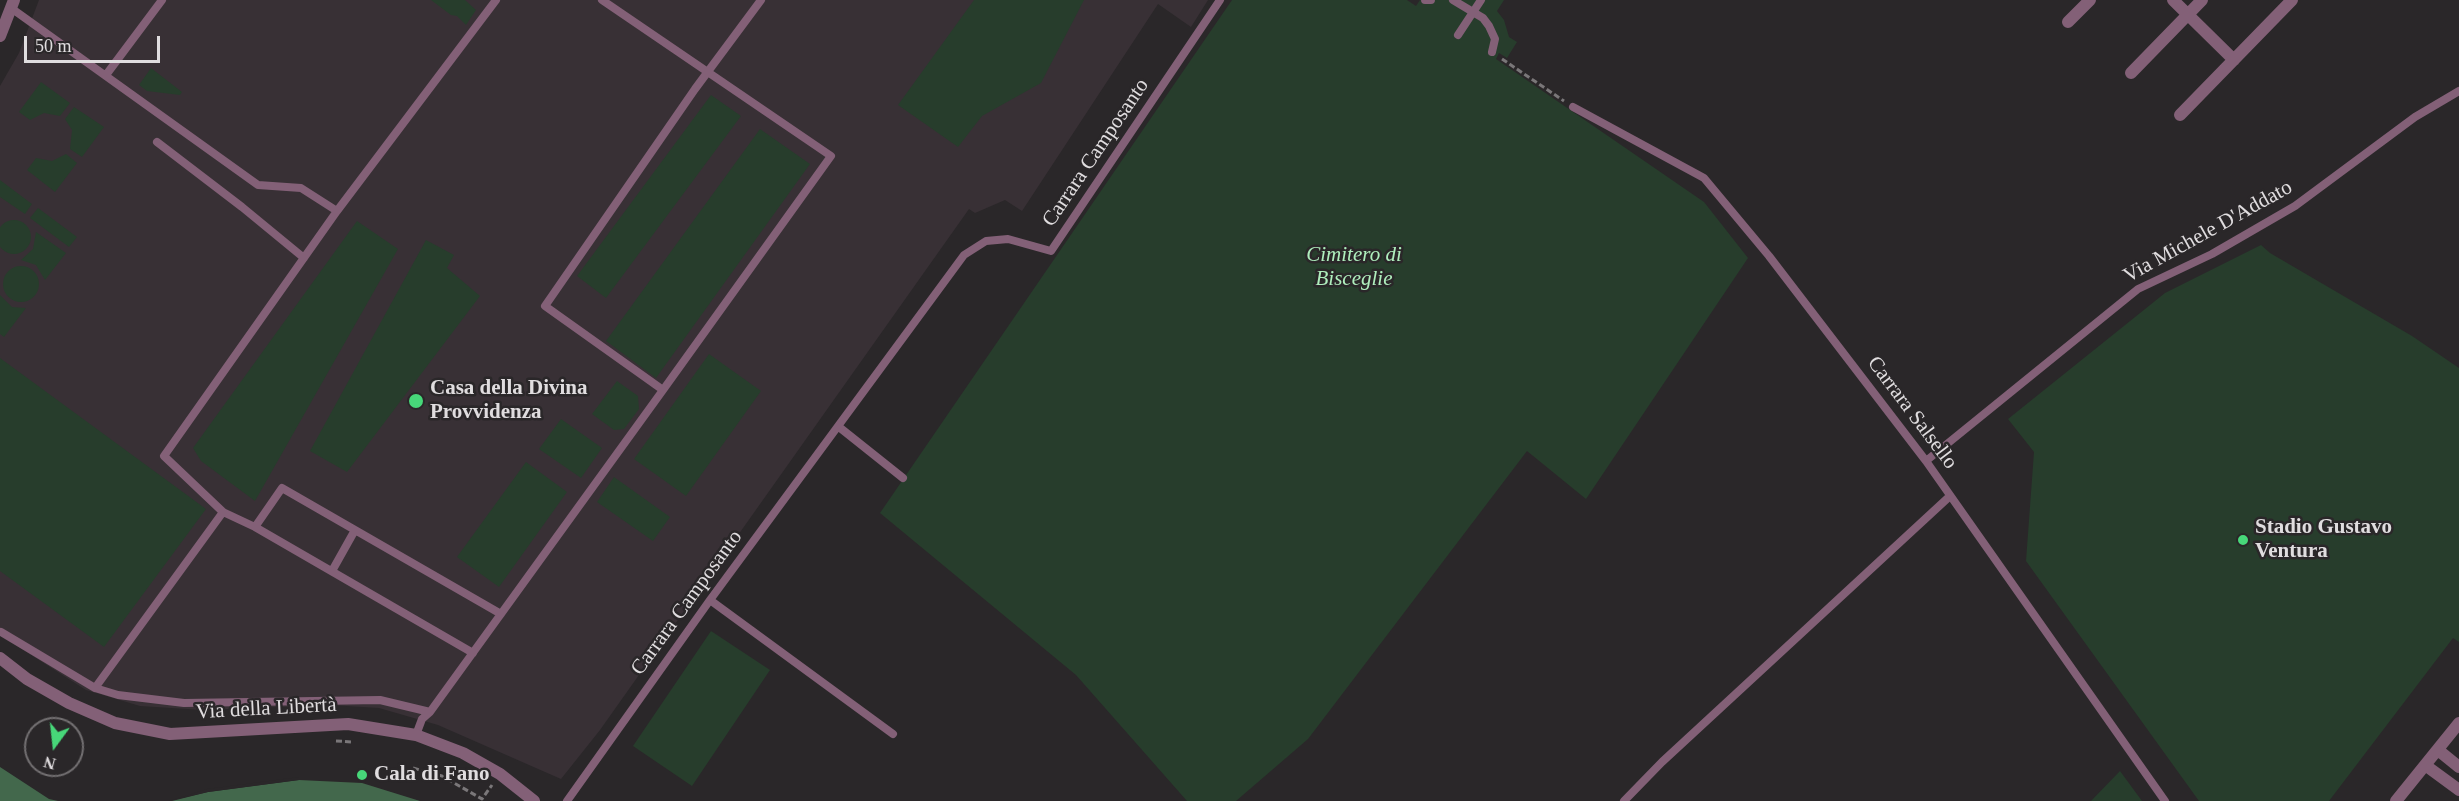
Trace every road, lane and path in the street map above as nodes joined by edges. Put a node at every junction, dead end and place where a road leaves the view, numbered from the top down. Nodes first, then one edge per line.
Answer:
1 (162, 0) edge
2 (496, 0) edge
3 (602, 0) edge
4 (760, 0) edge
5 (1220, 0) edge
6 (1425, 0) edge
7 (1431, 0) edge
8 (1453, 0) edge
9 (1481, 0) edge
10 (2090, 0) edge
11 (2173, 0) edge
12 (2202, 0) edge
13 (2292, 0) edge
14 (13, 4) edge
15 (1473, 12) junction
16 (2188, 15) junction
17 (2068, 22) dead end
18 (0, 34) edge
19 (1458, 35) dead end
20 (1495, 54) joint
21 (2234, 60) junction
22 (707, 73) junction
23 (2131, 73) dead end
24 (106, 75) junction
25 (2459, 91) edge
26 (1573, 107) joint
27 (2180, 115) dead end
28 (157, 142) dead end
29 (337, 211) junction
30 (304, 258) junction
31 (663, 390) junction
32 (839, 427) junction
33 (1926, 461) junction
34 (903, 478) dead end
35 (1950, 496) junction
36 (223, 512) junction
37 (255, 527) junction
38 (355, 530) junction
39 (332, 572) junction
40 (710, 600) junction
41 (501, 614) junction
42 (2, 632) dead end
43 (473, 653) junction
44 (0, 658) edge
45 (95, 688) junction
46 (430, 712) junction
47 (2459, 723) edge
48 (893, 734) dead end
49 (416, 735) junction
50 (2438, 750) junction
51 (2425, 765) junction
52 (2459, 767) edge
53 (413, 768) dead end
54 (500, 774) junction
55 (2459, 790) edge
56 (534, 801) edge
57 (567, 801) edge
58 (1624, 801) edge
59 (2165, 801) edge
60 (2396, 801) edge

1 - 24 lane
2 - 29 lane
3 - 22 lane
4 - 22 lane
5 - 32 lane, Carrara Camposanto
6 - 7 lane
8 - 15 lane
9 - 15 lane
10 - 17 street
11 - 16 street
12 - 16 street
13 - 21 street
14 - 18 street
14 - 24 lane
15 - 19 lane
15 - 20 lane
16 - 21 street
16 - 23 street
20 - 26 path
21 - 27 street
22 - 31 lane
22 - 31 lane
24 - 29 lane
25 - 33 lane, Via Michele D'Addato
26 - 33 lane, Carrara Salsello
28 - 30 lane
29 - 30 lane
30 - 36 lane
31 - 41 lane
32 - 34 lane
32 - 40 lane, Carrara Camposanto
33 - 35 lane, Carrara Salsello
35 - 58 lane
35 - 59 lane, Carrara Salsello
36 - 37 lane
36 - 45 lane
37 - 38 lane
37 - 39 lane
38 - 39 lane
38 - 41 lane
39 - 43 lane
40 - 48 lane
40 - 57 lane, Carrara Camposanto
41 - 43 lane
42 - 45 lane
43 - 46 lane
44 - 49 street, Via della Libertà
45 - 46 lane
46 - 49 lane
47 - 50 street
49 - 54 street, Via della Libertà
50 - 51 street
50 - 52 street
51 - 55 street
51 - 60 street
53 - 54 path
54 - 56 street, Via della Libertà

